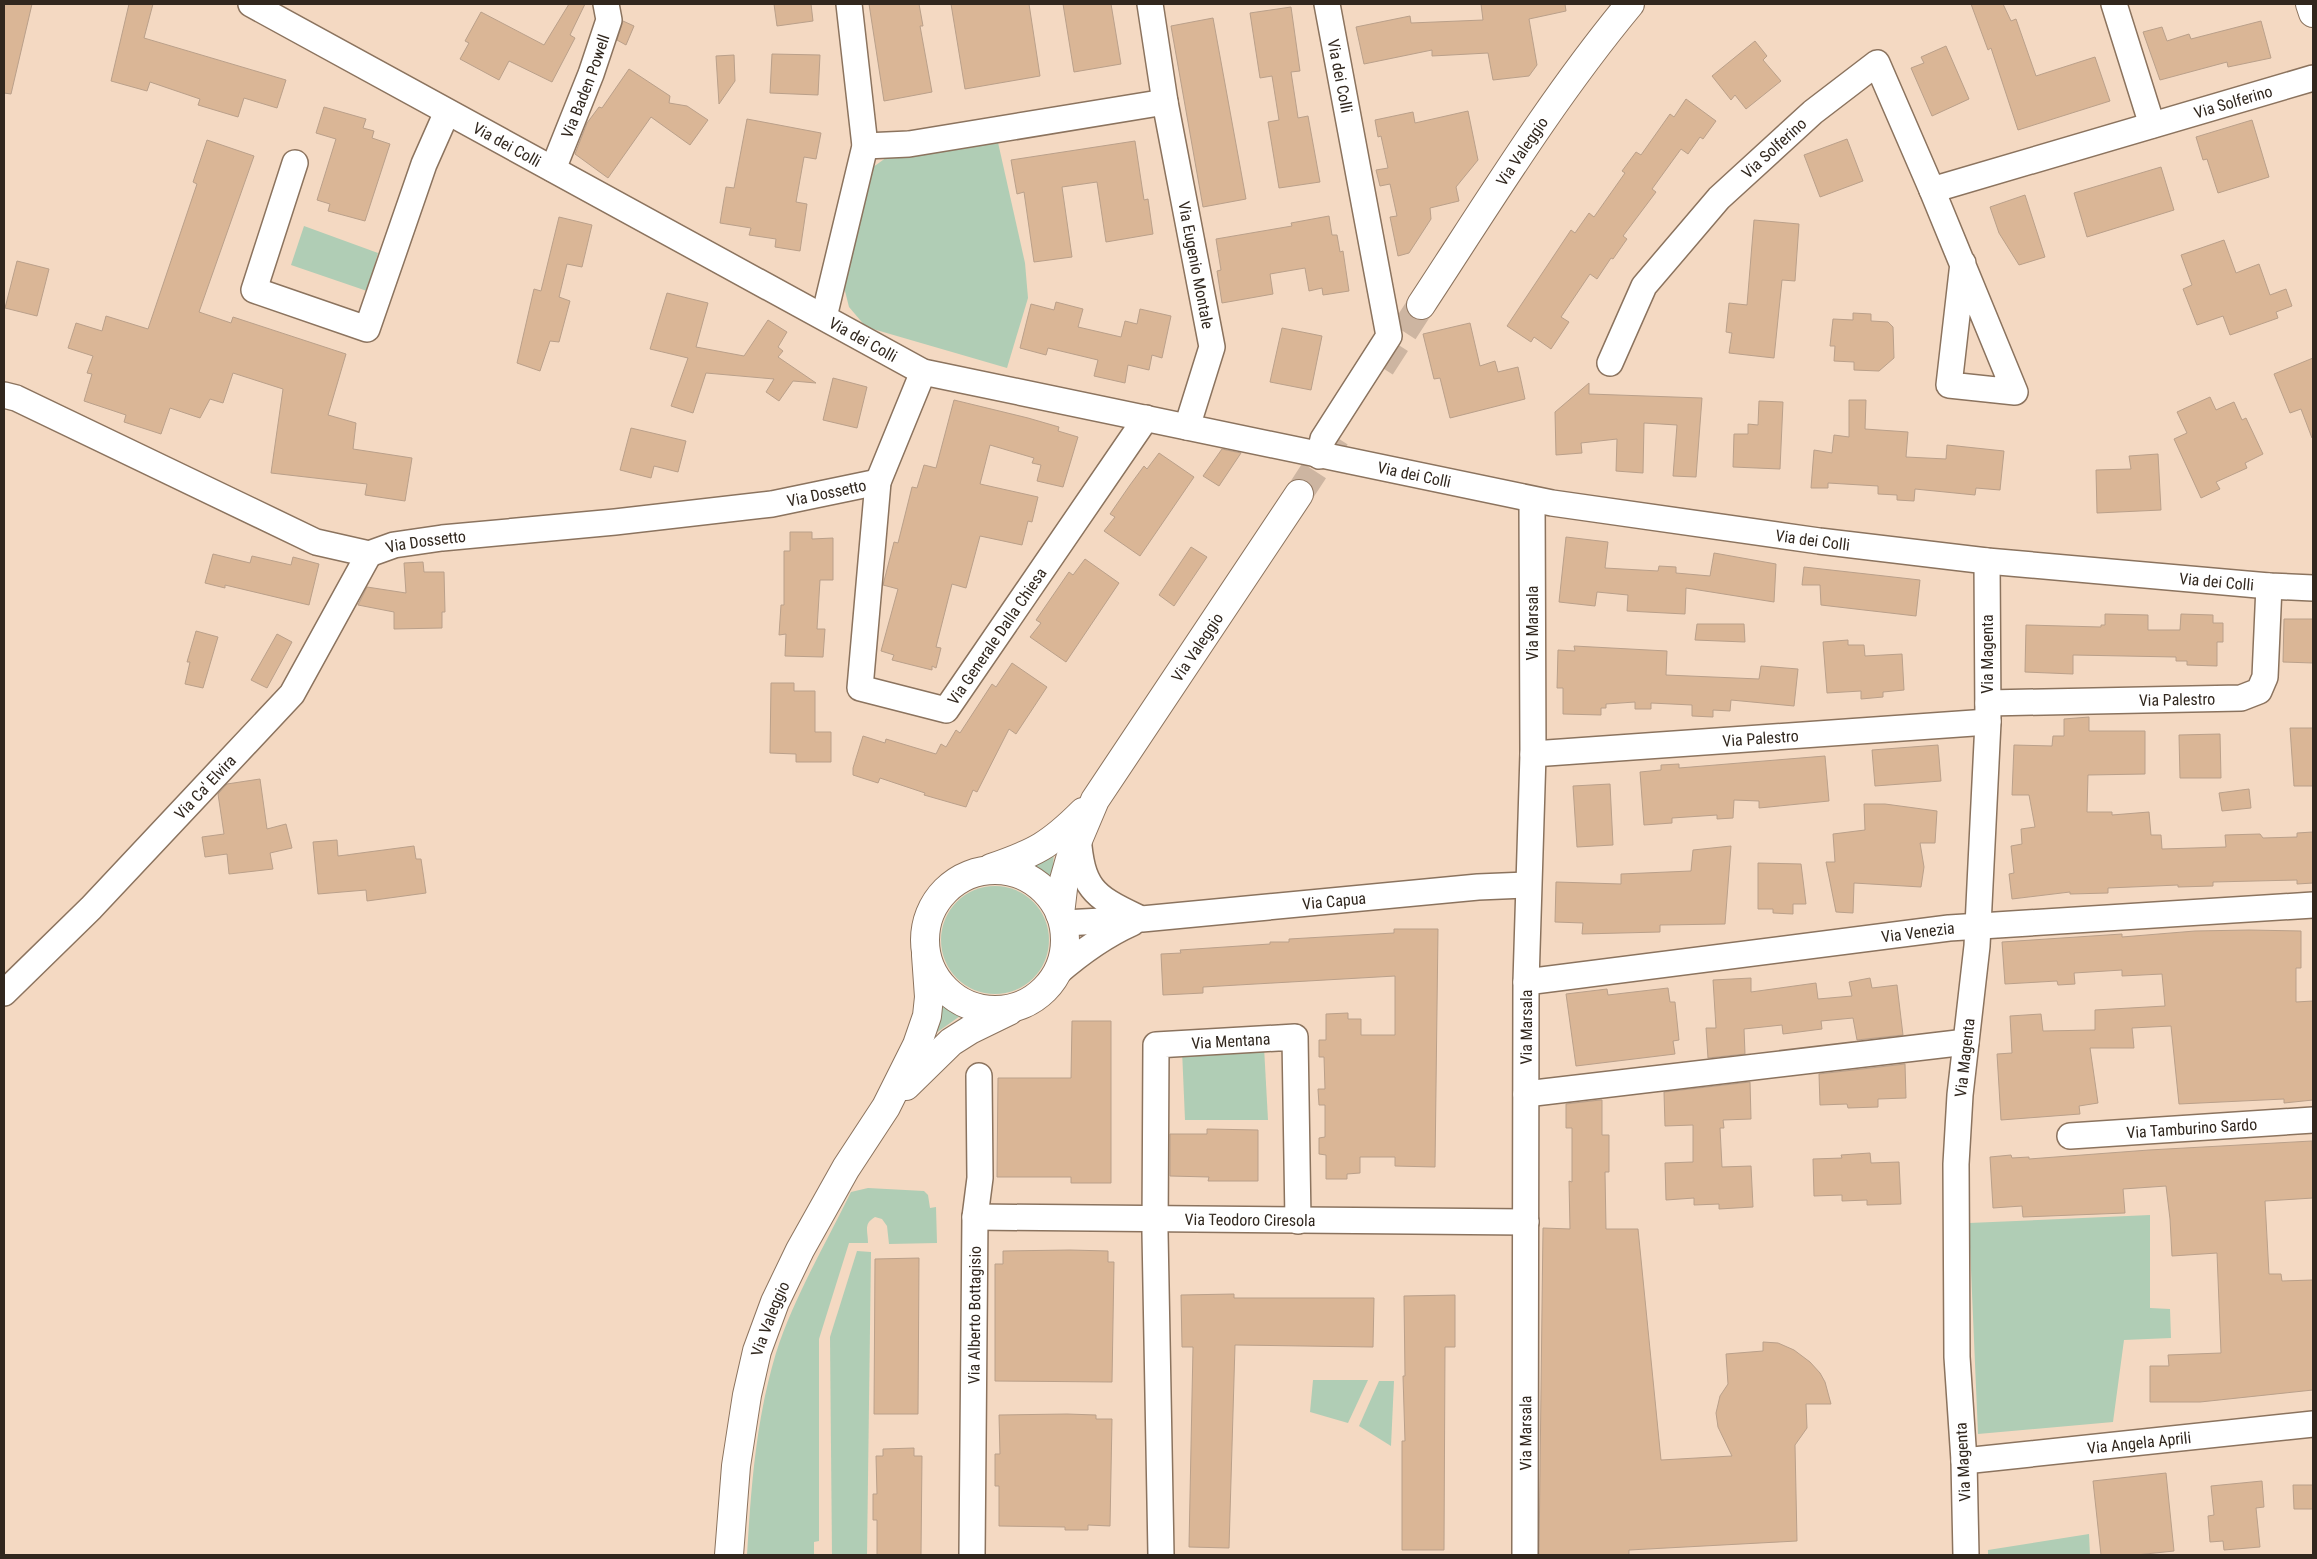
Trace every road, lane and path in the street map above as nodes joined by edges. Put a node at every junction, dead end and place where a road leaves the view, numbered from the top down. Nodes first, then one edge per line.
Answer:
1 (251, 4) edge
2 (606, 4) edge
3 (850, 4) edge
4 (1150, 4) edge
5 (1327, 4) edge
6 (1630, 4) edge
7 (2114, 4) edge
8 (2310, 4) edge
9 (2313, 13) edge
10 (2313, 78) edge
11 (1165, 102) junction
12 (447, 112) junction
13 (2152, 125) junction
14 (865, 146) junction
15 (294, 163) dead end
16 (553, 168) junction
17 (1932, 190) junction
18 (1963, 263) junction
19 (1421, 305) tunnel mouth
20 (824, 317) junction
21 (1610, 363) dead end
22 (923, 372) junction
23 (4, 395) edge
24 (1146, 418) junction
25 (1187, 427) junction
26 (1319, 456) junction
27 (878, 482) junction
28 (1299, 494) tunnel mouth
29 (1532, 500) junction
30 (369, 554) junction
31 (1987, 561) junction
32 (2269, 586) junction
33 (2313, 588) edge
34 (1988, 713) junction
35 (1533, 754) junction
36 (1095, 800) junction
37 (1078, 836) junction
38 (984, 870) junction
39 (1527, 885) junction
40 (2313, 905) edge
41 (1062, 919) junction
42 (1142, 920) junction
43 (1977, 925) junction
44 (926, 955) junction
45 (1057, 974) junction
46 (1526, 982) junction
47 (4, 993) edge
48 (1029, 1001) junction
49 (1966, 1042) junction
50 (979, 1076) dead end
51 (1526, 1094) junction
52 (886, 1107) junction
53 (2313, 1120) edge
54 (2070, 1136) dead end
55 (975, 1217) junction
56 (1155, 1219) junction
57 (1298, 1221) junction
58 (1526, 1222) junction
59 (2313, 1424) edge
60 (1964, 1461) junction
61 (729, 1555) edge
62 (972, 1555) edge
63 (1161, 1555) edge
64 (1526, 1555) edge
65 (1966, 1555) edge

1 - 12 street, Via dei Colli
2 - 16 street, Via Baden Powell
3 - 14 street
4 - 11 street, Via Eugenio Montale
5 - 26 street, Via dei Colli
6 - 19 main road, Via Valeggio
7 - 13 street
8 - 9 main road
10 - 13 street, Via Solferino
11 - 14 street
11 - 25 street, Via Eugenio Montale
12 - 15 street
12 - 16 street, Via dei Colli
13 - 17 street, Via Solferino
14 - 20 street
16 - 20 street, Via dei Colli
17 - 18 street, Via Solferino
17 - 21 street, Via Solferino
18 - 18 street, Via Solferino
20 - 22 street, Via dei Colli
22 - 24 street, Via dei Colli
22 - 27 street, Via Generale Dalla Chiesa
23 - 30 street, Via Dossetto
24 - 25 street, Via dei Colli
24 - 27 street, Via Generale Dalla Chiesa
25 - 26 street, Via dei Colli
26 - 29 street, Via dei Colli
27 - 30 street, Via Dossetto
28 - 36 main road, Via Valeggio
29 - 31 street, Via dei Colli
29 - 35 street, Via Marsala
30 - 47 street, Via Ca' Elvira
31 - 32 street, Via dei Colli
31 - 34 street, Via Magenta
32 - 33 street, Via dei Colli
32 - 34 street, Via Palestro
34 - 35 street, Via Palestro
34 - 43 street, Via Magenta
35 - 39 street, Via Marsala
36 - 37 main road, Via Valeggio
36 - 38 main road, Via Valeggio
37 - 41 main road, Via Valeggio
37 - 42 street
38 - 41 main road
38 - 44 main road
39 - 42 street, Via Capua
39 - 46 street, Via Marsala
40 - 43 street, Via Venezia
41 - 42 street, Via Capua
41 - 45 main road
42 - 45 street, Via Capua
43 - 46 street, Via Venezia
43 - 49 street, Via Magenta
44 - 48 main road
44 - 52 main road, Via Valeggio
45 - 48 main road
46 - 51 street, Via Marsala
48 - 52 main road, Via Valeggio
49 - 51 street
49 - 60 street, Via Magenta
50 - 55 street, Via Alberto Bottagisio
51 - 58 street, Via Marsala
52 - 61 main road, Via Valeggio
53 - 54 street, Via Tamburino Sardo
55 - 56 street, Via Teodoro Ciresola
55 - 62 street, Via Alberto Bottagisio
56 - 57 street, Via Teodoro Ciresola
56 - 57 street, Via Mentana
56 - 63 street
57 - 58 street, Via Teodoro Ciresola
58 - 64 street, Via Marsala
59 - 60 street, Via Angela Aprili
60 - 65 street, Via Magenta

